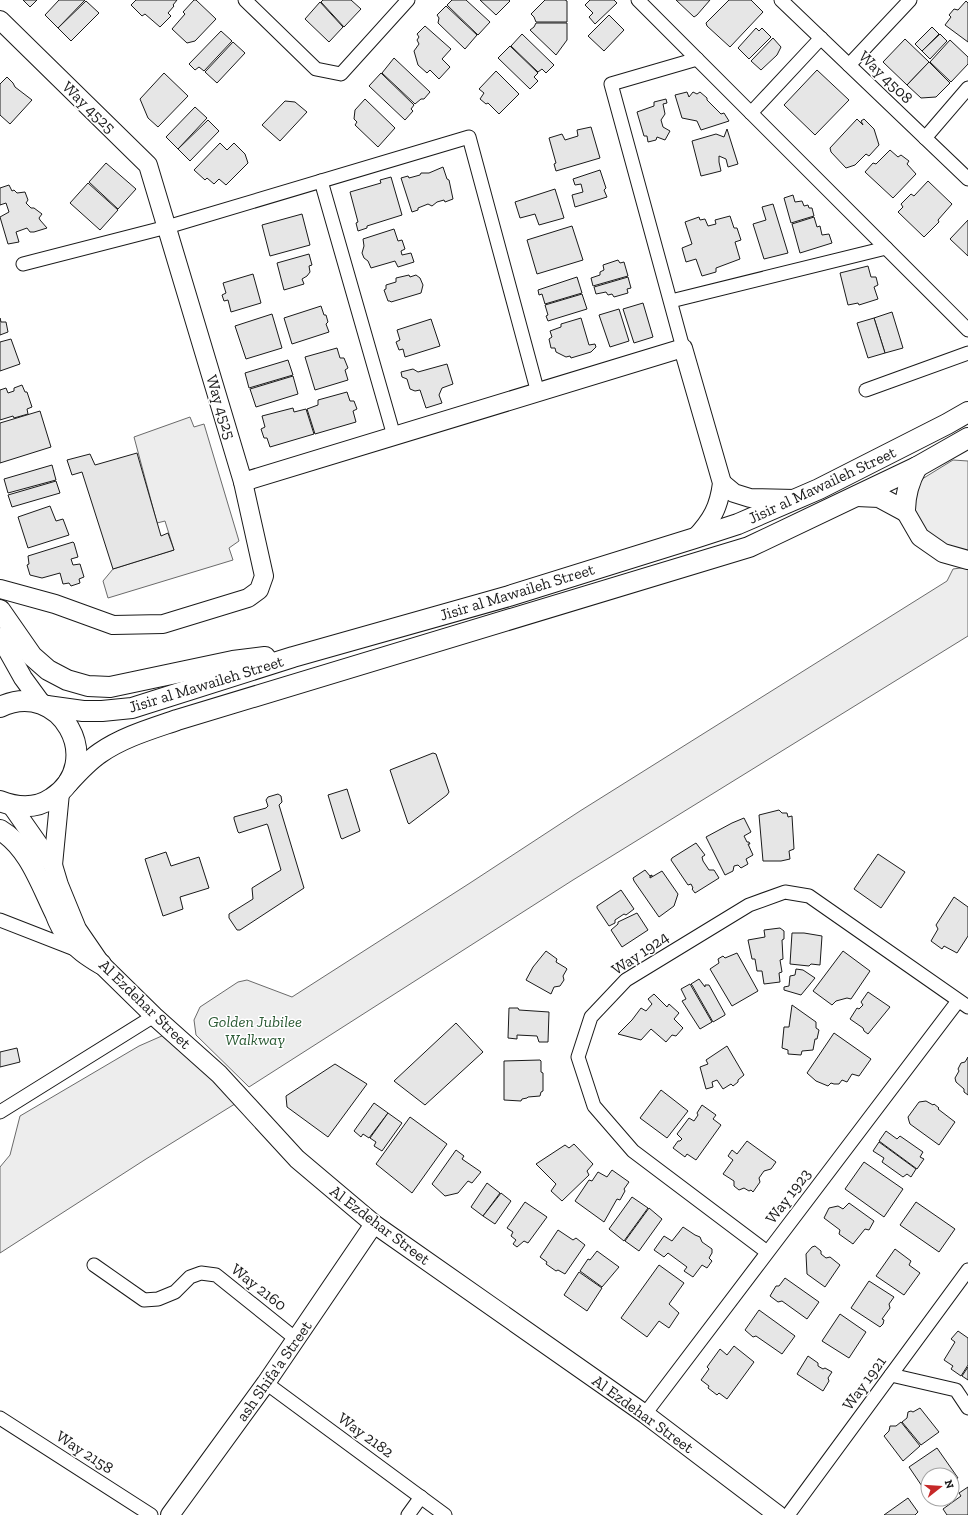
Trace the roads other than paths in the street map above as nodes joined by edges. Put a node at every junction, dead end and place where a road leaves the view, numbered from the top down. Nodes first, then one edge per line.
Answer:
1 (244, 0) edge
2 (408, 0) edge
3 (638, 0) edge
4 (781, 0) edge
5 (910, 0) edge
6 (0, 20) edge
7 (821, 38) junction
8 (697, 59) junction
9 (849, 65) junction
10 (968, 88) edge
11 (751, 113) junction
12 (925, 138) junction
13 (968, 179) edge
14 (321, 181) junction
15 (167, 227) junction
16 (886, 248) junction
17 (23, 264) dead end
18 (671, 301) junction
19 (968, 330) edge
20 (683, 348) junction
21 (968, 353) edge
22 (866, 390) dead end
23 (538, 393) junction
24 (968, 412) edge
25 (394, 436) junction
26 (968, 438) edge
27 (917, 467) junction
28 (244, 482) junction
29 (722, 483) junction
30 (857, 496) junction
31 (797, 499) junction
32 (905, 511) junction
33 (695, 538) junction
34 (968, 560) edge
35 (0, 589) edge
36 (0, 610) edge
37 (0, 637) edge
38 (293, 657) junction
39 (44, 705) junction
40 (0, 707) edge
41 (64, 788) junction
42 (5, 803) edge
43 (0, 830) edge
44 (53, 866) junction
45 (0, 920) edge
46 (82, 952) junction
47 (101, 964) junction
48 (963, 1004) edge
49 (154, 1016) junction
50 (0, 1112) edge
51 (374, 1224) junction
52 (767, 1252) junction
53 (94, 1265) dead end
54 (968, 1270) edge
55 (296, 1339) junction
56 (891, 1375) junction
57 (266, 1383) junction
58 (968, 1408) edge
59 (645, 1414) junction
60 (0, 1418) edge
61 (421, 1497) junction
62 (151, 1515) edge
63 (170, 1515) edge
64 (408, 1515) edge
65 (445, 1515) edge
66 (778, 1515) edge
67 (788, 1515) edge

1 - 2 street
3 - 8 street
4 - 7 street, Way 4508
5 - 9 street
6 - 15 street, Way 4525
7 - 9 street, Way 4508
7 - 11 street
8 - 11 street
8 - 18 street
9 - 12 street, Way 4508
10 - 12 street
11 - 16 street
12 - 13 street, Way 4508
14 - 15 street
14 - 23 street
14 - 25 street
15 - 17 street
15 - 28 street, Way 4525
16 - 18 street
16 - 19 street
18 - 20 street
20 - 23 street
20 - 29 street
21 - 22 street
23 - 25 street
24 - 31 main road, Jisir al Mawaileh Street
25 - 28 street
26 - 27 main road, Jisir al Mawaileh Street
27 - 30 main road, Jisir al Mawaileh Street
27 - 32 main road
28 - 35 street, Way 4525
29 - 31 street
29 - 33 street
30 - 32 main road
30 - 41 main road, Jisir al Mawaileh Street
31 - 33 main road, Jisir al Mawaileh Street
32 - 34 street
33 - 38 main road, Jisir al Mawaileh Street
36 - 38 main road
37 - 39 street
38 - 39 main road, Jisir al Mawaileh Street
39 - 40 main road, Jisir al Mawaileh Street
39 - 41 main road
41 - 42 main road, Jisir al Mawaileh Street
41 - 44 street, Al Ezdehar Street
42 - 44 street, Al Ezdehar Street
43 - 46 main road
44 - 47 street, Al Ezdehar Street
45 - 46 street
46 - 47 main road
47 - 49 street, Al Ezdehar Street
48 - 52 street, Way 1923
48 - 52 street, Way 1924
49 - 50 street
49 - 51 street, Al Ezdehar Street
51 - 55 street, ash Shifa'a Street
51 - 59 street, Al Ezdehar Street
52 - 59 street, Way 1923
53 - 55 street, Way 2160
54 - 56 street, Way 1921
55 - 57 street, ash Shifa'a Street
56 - 58 street
56 - 67 street, Way 1921
57 - 61 street, Way 2182
57 - 63 street, ash Shifa'a Street
59 - 66 street, Al Ezdehar Street
60 - 62 street, Way 2158
61 - 64 street
61 - 65 street, Way 2182

